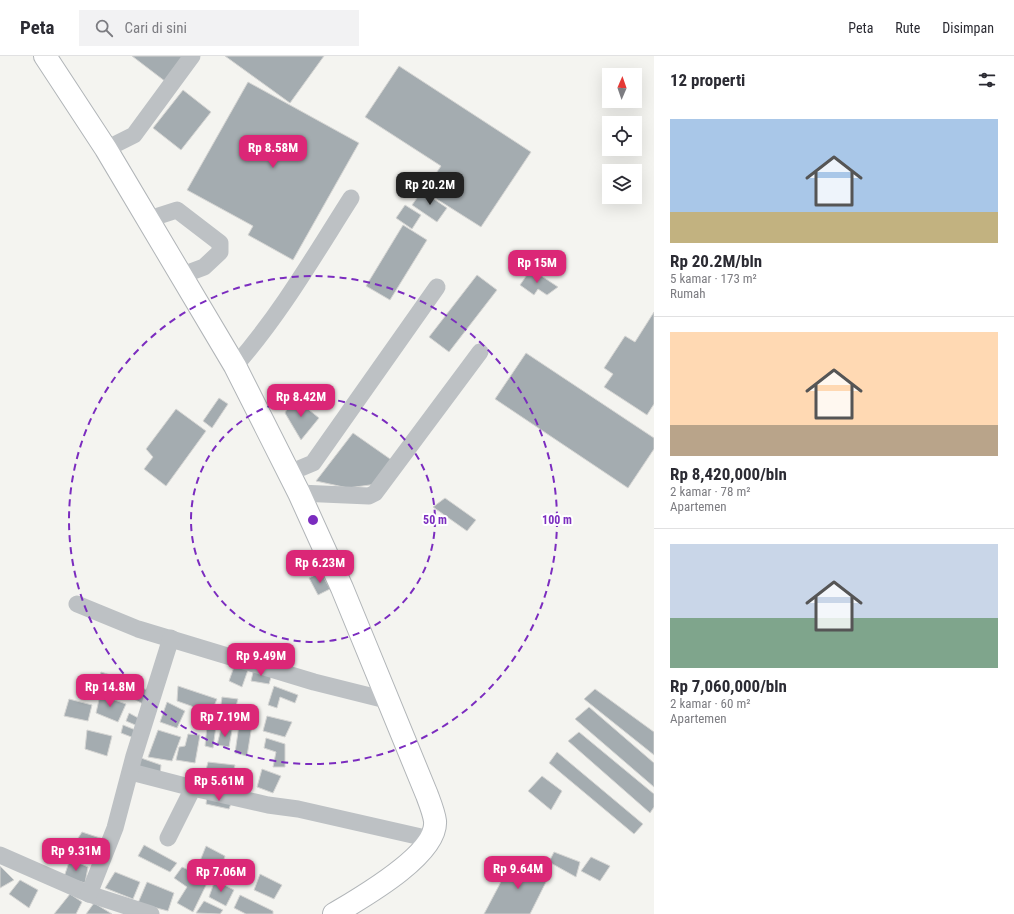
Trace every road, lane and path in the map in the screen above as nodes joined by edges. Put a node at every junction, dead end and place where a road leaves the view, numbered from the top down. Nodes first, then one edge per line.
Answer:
1 (45, 56) edge
2 (192, 56) edge
3 (106, 149) junction
4 (351, 198) dead end
5 (149, 219) junction
6 (180, 276) junction
7 (437, 287) dead end
8 (480, 352) dead end
9 (235, 366) junction
10 (289, 473) junction
11 (299, 493) junction
12 (77, 604) dead end
13 (171, 638) junction
14 (390, 701) junction
15 (131, 772) junction
16 (194, 788) junction
17 (168, 838) dead end
18 (430, 839) junction
19 (0, 855) edge
20 (89, 894) junction
21 (151, 914) edge
22 (334, 914) edge

1 - 3 main road
2 - 3 street
3 - 5 main road
4 - 9 street
5 - 6 main road
5 - 6 street
6 - 9 main road
7 - 10 street
8 - 11 street
9 - 10 main road
10 - 11 main road
11 - 14 main road
12 - 13 street
13 - 14 street
13 - 15 street
14 - 18 main road
15 - 16 street
15 - 20 street
16 - 17 street
16 - 18 street
18 - 22 main road
19 - 20 street
20 - 21 street

